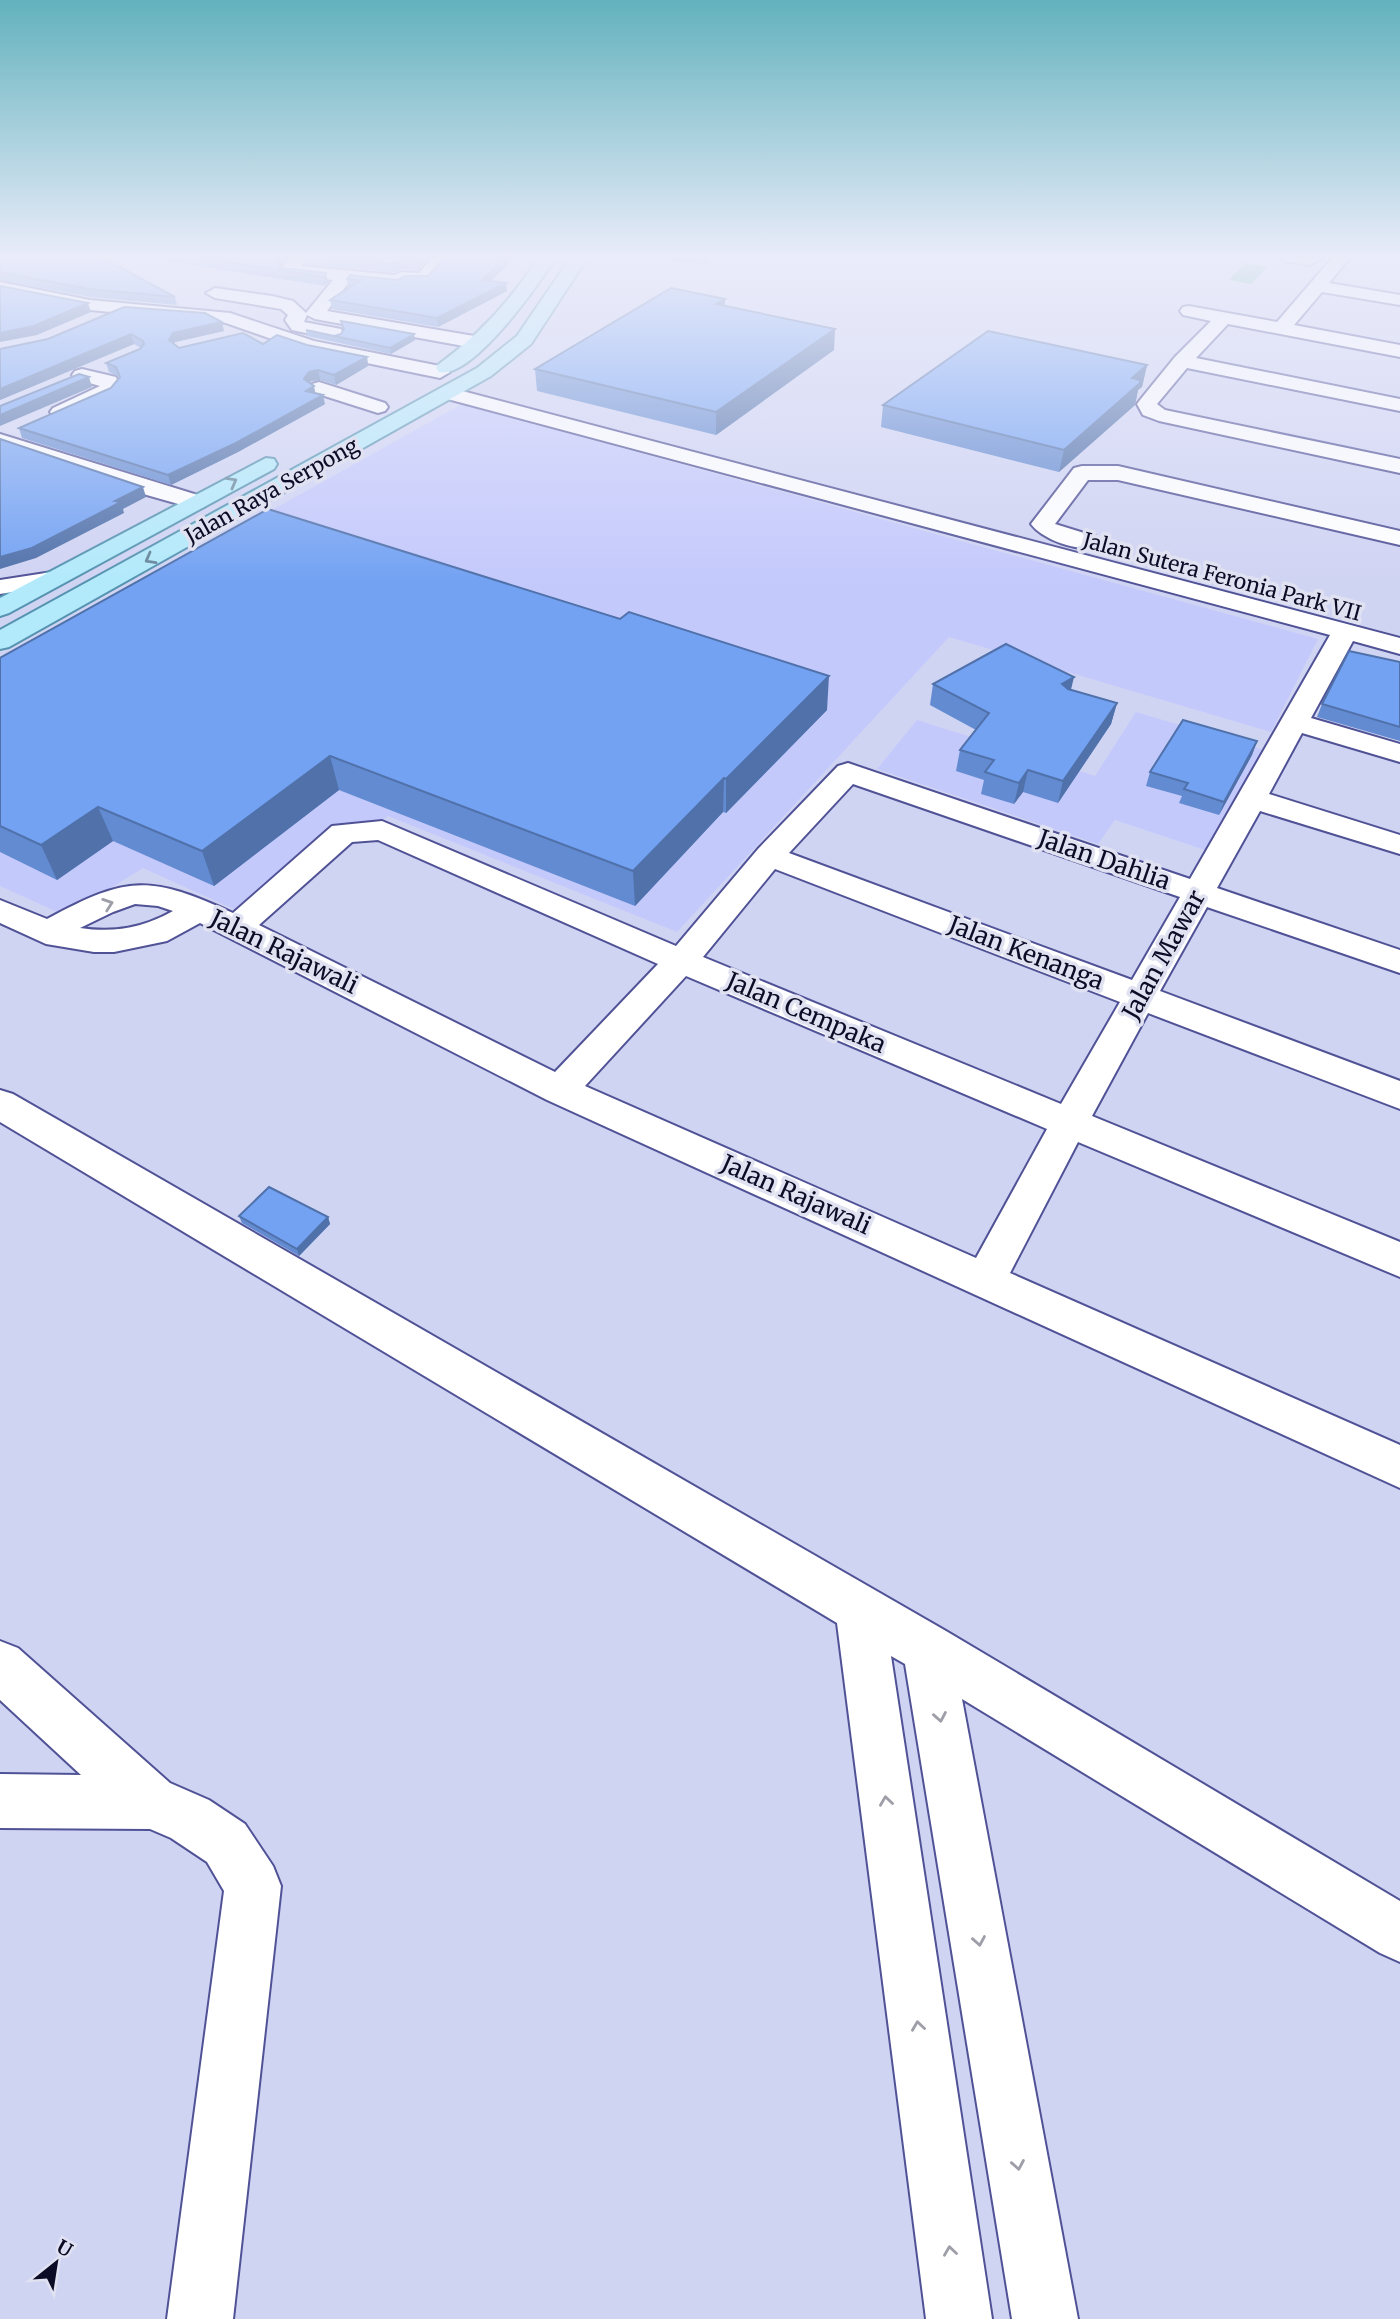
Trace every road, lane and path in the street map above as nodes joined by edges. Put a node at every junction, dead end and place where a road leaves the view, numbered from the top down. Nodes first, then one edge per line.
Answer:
1 (104, 365) edge
2 (382, 365) edge
3 (455, 365) edge
4 (492, 365) edge
5 (1179, 365) edge
6 (1203, 365) edge
7 (82, 375) junction
8 (444, 382) junction
9 (59, 384) edge
10 (319, 388) edge
11 (1400, 405) edge
12 (379, 407) junction
13 (47, 417) edge
14 (354, 419) dead end
15 (23, 427) edge
16 (0, 439) edge
17 (308, 445) dead end
18 (337, 454) junction
19 (282, 455) dead end
20 (1400, 466) edge
21 (196, 502) junction
22 (1400, 538) edge
23 (52, 579) junction
24 (0, 587) edge
25 (0, 608) edge
26 (1388, 619) dead end
27 (0, 641) edge
28 (1339, 643) junction
29 (1400, 646) edge
30 (1400, 672) edge
31 (1294, 722) junction
32 (1400, 752) edge
33 (1252, 799) junction
34 (1400, 845) edge
35 (769, 856) junction
36 (1199, 893) junction
37 (0, 910) edge
38 (237, 927) junction
39 (681, 961) junction
40 (1400, 962) edge
41 (1142, 997) junction
42 (560, 1090) junction
43 (1400, 1095) edge
44 (0, 1104) edge
45 (1069, 1123) junction
46 (1400, 1260) edge
47 (986, 1279) junction
48 (1400, 1467) edge
49 (860, 1611) junction
50 (928, 1649) junction
51 (0, 1666) edge
52 (0, 1801) edge
53 (151, 1802) junction
54 (1400, 1933) edge
55 (200, 2319) edge
56 (960, 2319) edge
57 (1045, 2319) edge

1 - 7 street
2 - 8 street
3 - 8 main road, Jalan Raya Serpong
4 - 8 main road, Jalan Raya Serpong
5 - 20 street
6 - 11 street
7 - 9 street
7 - 13 street
8 - 12 main road, Jalan Raya Serpong
8 - 18 main road, Jalan Raya Serpong
8 - 28 street
10 - 12 street
12 - 14 main road, Jalan Raya Serpong
15 - 16 street
16 - 21 street
17 - 18 main road
18 -> 27 main road, Jalan Raya Serpong
21 -> 19 main road, Jalan Raya Serpong
21 - 23 main road, Jalan Raya Serpong
22 - 26 street, Jalan Sutera Feronia Park VII
23 - 24 street
23 - 25 main road, Jalan Raya Serpong
28 - 29 street
28 - 30 street
28 - 31 street, Jalan Mawar
31 - 32 street
31 - 33 street, Jalan Mawar
33 - 34 street
33 - 36 street, Jalan Mawar
35 - 36 street, Jalan Dahlia
35 - 39 street
35 - 41 street, Jalan Kenanga
36 - 40 street, Jalan Dahlia
36 - 41 street, Jalan Mawar
37 - 38 street, Jalan Rajawali
38 - 39 street, Jalan Cempaka
38 - 42 street, Jalan Rajawali
39 - 42 street
39 - 45 street, Jalan Cempaka
41 - 43 street, Jalan Kenanga
41 - 45 street, Jalan Mawar
42 - 47 street, Jalan Rajawali
44 - 49 street
45 - 46 street, Jalan Cempaka
45 - 47 street, Jalan Mawar
47 - 48 street, Jalan Rajawali
49 - 50 street
56 -> 49 street
50 - 54 street
50 -> 57 street
51 - 53 street
52 - 53 street
53 - 55 street

